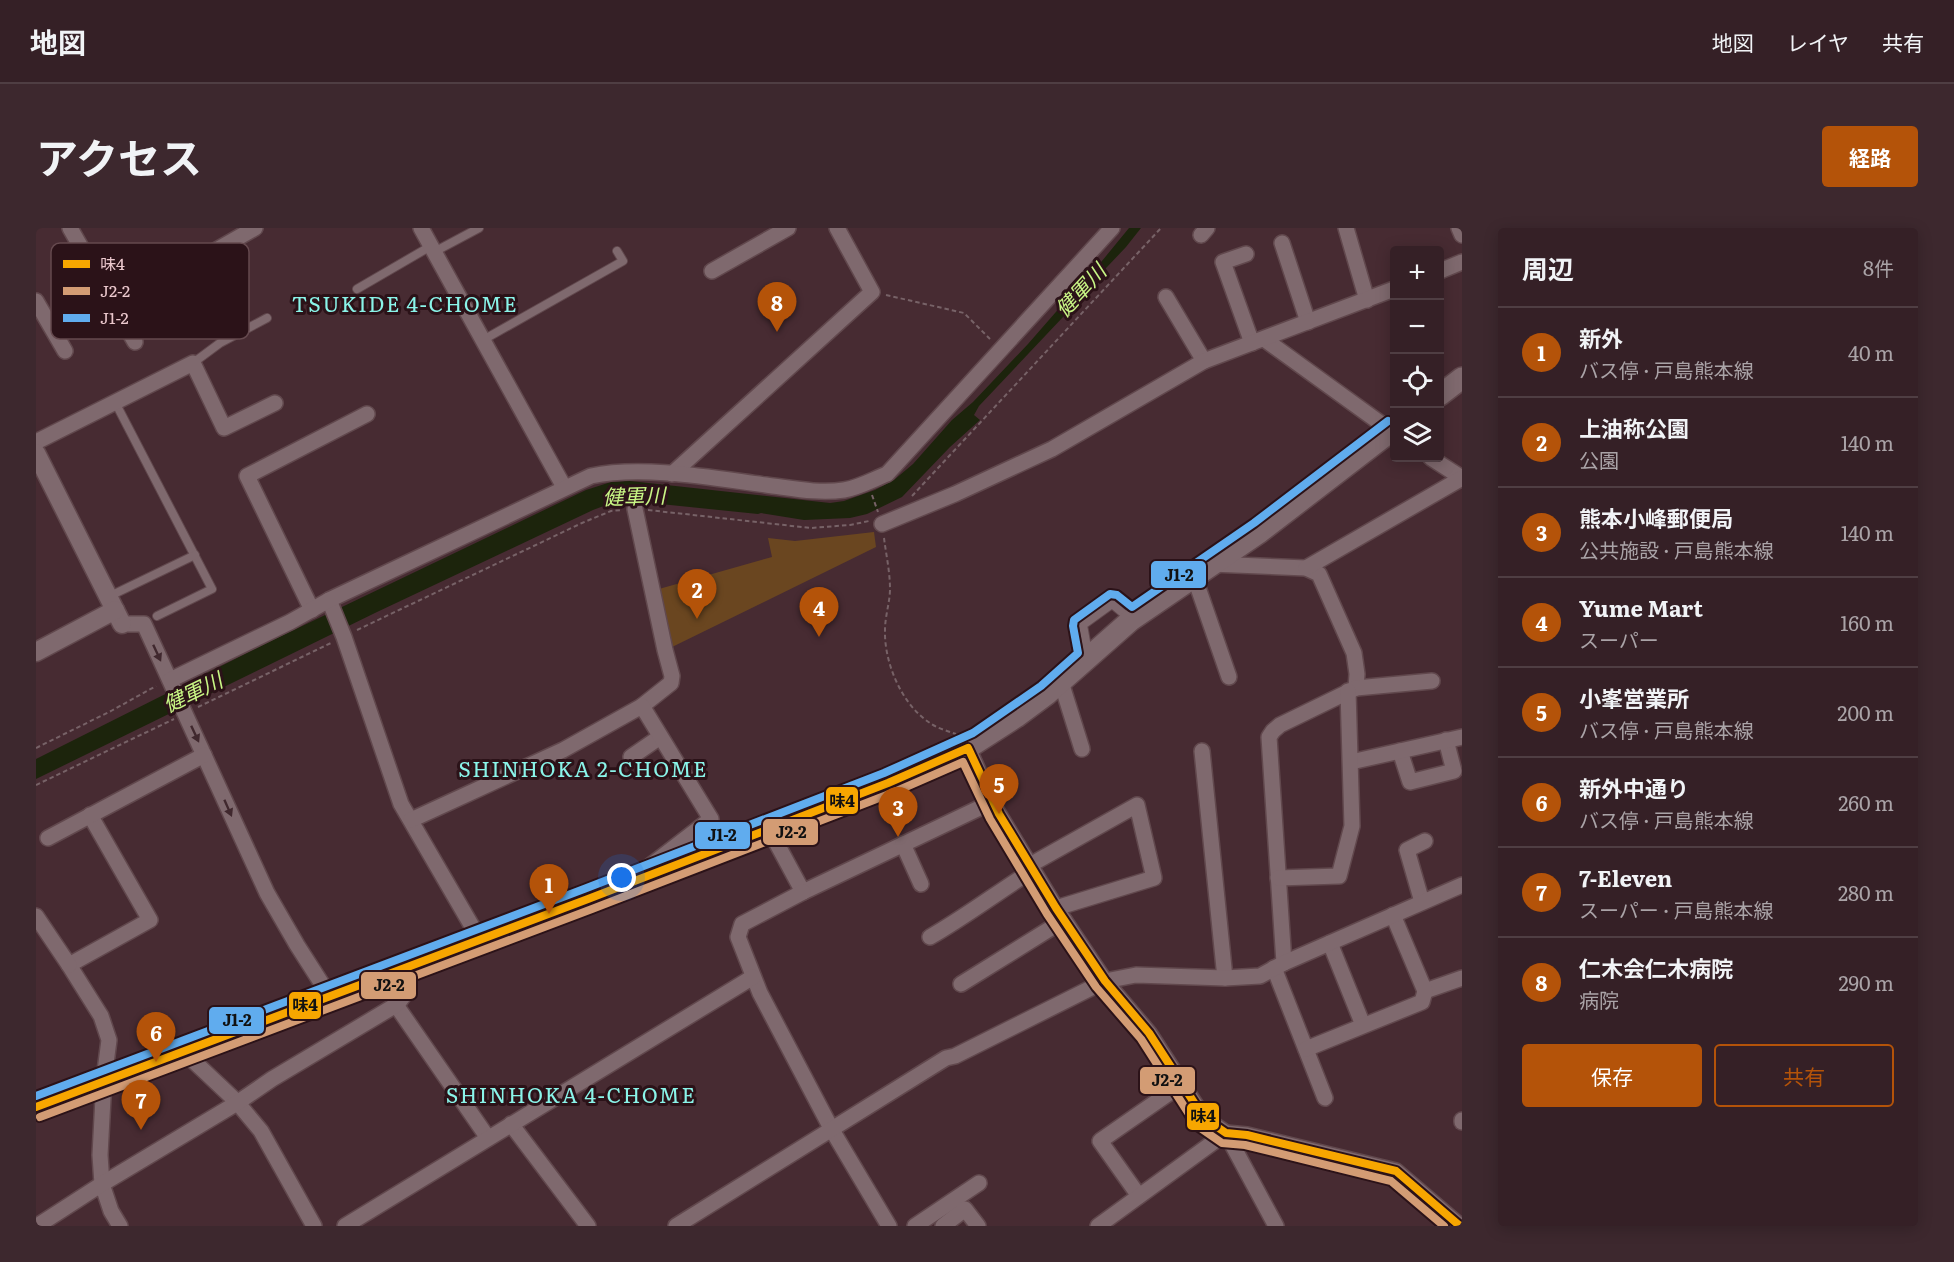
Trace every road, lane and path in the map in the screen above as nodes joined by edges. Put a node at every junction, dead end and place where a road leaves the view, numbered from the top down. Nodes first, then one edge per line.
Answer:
1 (70, 228) edge
2 (255, 228) edge
3 (421, 228) edge
4 (479, 228) edge
5 (788, 228) edge
6 (837, 228) edge
7 (1112, 228) edge
8 (1161, 228) edge
9 (1459, 228) edge
10 (1350, 229) edge
11 (1462, 235) edge
12 (78, 243) edge
13 (229, 243) edge
14 (1282, 243) dead end
15 (432, 249) junction
16 (617, 251) dead end
17 (1246, 254) dead end
18 (1462, 262) edge
19 (1444, 269) edge
20 (712, 271) dead end
21 (357, 289) dead end
22 (1390, 291) edge
23 (872, 292) junction
24 (1166, 297) dead end
25 (1367, 300) junction
26 (36, 301) edge
27 (267, 318) dead end
28 (1308, 322) junction
29 (51, 327) edge
30 (249, 328) edge
31 (58, 339) edge
32 (133, 339) edge
33 (228, 339) edge
34 (483, 340) junction
35 (1258, 341) junction
36 (135, 342) dead end
37 (1001, 349) junction
38 (65, 351) dead end
39 (1204, 361) junction
40 (193, 363) junction
41 (1462, 378) edge
42 (1444, 392) edge
43 (115, 402) junction
44 (275, 403) dead end
45 (367, 414) dead end
46 (1390, 428) edge
47 (1390, 434) edge
48 (36, 442) edge
49 (36, 453) edge
50 (1437, 462) edge
51 (672, 474) junction
52 (1462, 478) edge
53 (866, 482) junction
54 (564, 487) junction
55 (907, 501) dead end
56 (635, 509) junction
57 (881, 521) junction
58 (195, 555) junction
59 (1211, 564) junction
60 (1306, 568) junction
61 (1194, 576) junction
62 (330, 604) junction
63 (115, 610) junction
64 (312, 610) junction
65 (151, 620) junction
66 (344, 636) junction
67 (36, 652) edge
68 (1229, 676) dead end
69 (170, 681) junction
70 (1432, 681) dead end
71 (1060, 682) junction
72 (1352, 689) junction
73 (642, 706) junction
74 (186, 713) junction
75 (660, 737) junction
76 (1462, 737) edge
77 (1446, 740) junction
78 (973, 745) junction
79 (36, 748) edge
80 (1082, 749) dead end
81 (1202, 751) dead end
82 (1400, 751) junction
83 (204, 755) junction
84 (631, 758) dead end
85 (1351, 762) junction
86 (36, 785) edge
87 (992, 802) junction
88 (90, 815) junction
89 (411, 820) junction
90 (769, 829) junction
91 (48, 838) dead end
92 (1425, 841) dead end
93 (903, 844) junction
94 (1031, 867) junction
95 (1278, 878) junction
96 (633, 880) junction
97 (921, 884) dead end
98 (1462, 885) edge
99 (803, 892) junction
100 (1422, 902) junction
101 (1060, 914) junction
102 (1393, 915) junction
103 (36, 916) edge
104 (930, 938) dead end
105 (480, 940) junction
106 (1330, 943) junction
107 (69, 965) junction
108 (1279, 966) junction
109 (402, 968) junction
110 (753, 977) junction
111 (1225, 978) junction
112 (1462, 978) edge
113 (1105, 981) junction
114 (962, 984) dead end
115 (1425, 991) junction
116 (329, 995) junction
117 (396, 1005) junction
118 (1363, 1025) junction
119 (1306, 1049) junction
120 (184, 1052) junction
121 (104, 1079) junction
122 (1182, 1083) junction
123 (1325, 1098) dead end
124 (237, 1103) junction
125 (36, 1107) edge
126 (511, 1124) junction
127 (832, 1130) junction
128 (1226, 1133) junction
129 (488, 1138) junction
130 (979, 1183) dead end
131 (102, 1184) junction
132 (1139, 1196) junction
133 (1462, 1207) edge
134 (1455, 1222) edge
135 (37, 1226) edge
136 (120, 1226) edge
137 (314, 1226) edge
138 (345, 1226) edge
139 (588, 1226) edge
140 (676, 1226) edge
141 (889, 1226) edge
142 (915, 1226) edge
143 (943, 1226) edge
144 (978, 1226) edge
145 (1098, 1226) edge
146 (1276, 1226) edge

1 - 12 street
2 - 13 street
3 - 15 street
4 - 15 lane
5 - 20 street
6 - 23 street
7 - 37 street
8 - 55 path
9 - 11 street
10 - 25 street
14 - 28 street
15 - 21 lane
15 - 34 street
16 - 34 lane
17 - 35 street
18 - 19 street
22 - 25 street
23 - 37 path
23 - 51 street
24 - 39 street
25 - 28 street
26 - 29 street
27 - 30 lane
28 - 35 street
31 - 38 street
32 - 36 street
33 - 40 lane
34 - 54 street
35 - 39 street
35 - 46 street
37 - 53 street
39 - 57 street
40 - 43 street
40 - 44 street
41 - 42 main road
43 - 48 street
43 - 58 lane
45 - 64 street
47 - 59 main road
49 - 63 street
50 - 52 street
51 - 53 street
51 - 54 street
52 - 60 street
53 - 57 path
54 - 62 street
56 - 57 path
56 - 66 path
56 - 73 street
57 - 78 path
58 - 63 lane
58 - 65 lane
59 - 60 street
59 - 61 main road
60 - 72 street
61 - 68 street
61 - 71 main road
62 - 64 street
62 - 66 street
63 - 65 street
63 - 67 street
64 - 69 street
65 -> 69 street
66 - 74 path
66 - 89 street
69 - 74 street
69 - 79 path
70 - 72 street
71 - 78 main road
71 - 80 street
72 - 85 street
72 - 95 street
73 - 75 street
73 - 89 street
74 -> 83 street
74 - 86 path
75 - 84 street
75 - 96 street
76 - 77 street
77 - 82 street
77 - 82 street
78 - 87 street
78 - 90 main road
81 - 111 street
82 - 85 street
83 - 88 street
83 -> 116 street
85 - 95 street
87 - 93 street
87 - 94 street
88 - 91 street
88 - 107 street
89 - 105 street
90 - 96 main road
90 - 99 street
92 - 100 street
93 - 97 street
93 - 99 street
94 - 101 street
94 - 101 street
94 - 104 street
95 - 108 street
96 - 105 main road
98 - 100 street
99 - 110 street
100 - 102 street
101 - 113 street
101 - 114 street
102 - 106 street
102 - 115 street
103 - 107 street
105 - 109 main road
106 - 108 street
106 - 118 street
107 - 121 street
108 - 111 street
108 - 119 street
109 - 116 main road
109 - 117 street
110 - 126 street
110 - 127 street
111 - 113 street
112 - 115 street
113 - 122 street
113 - 127 street
115 - 118 street
116 - 120 main road
117 - 124 street
117 - 129 street
118 - 119 street
119 - 123 street
120 - 121 main road
120 - 124 street
121 - 125 main road
121 - 131 street
122 - 128 street
122 - 132 street
124 - 131 street
124 - 137 street
126 - 129 street
126 - 139 street
127 - 140 street
127 - 141 street
128 - 132 street
128 - 134 street
128 - 146 street
129 - 138 street
130 - 142 street
131 - 135 street
131 - 136 street
132 - 145 street
133 - 134 street
143 - 144 street

